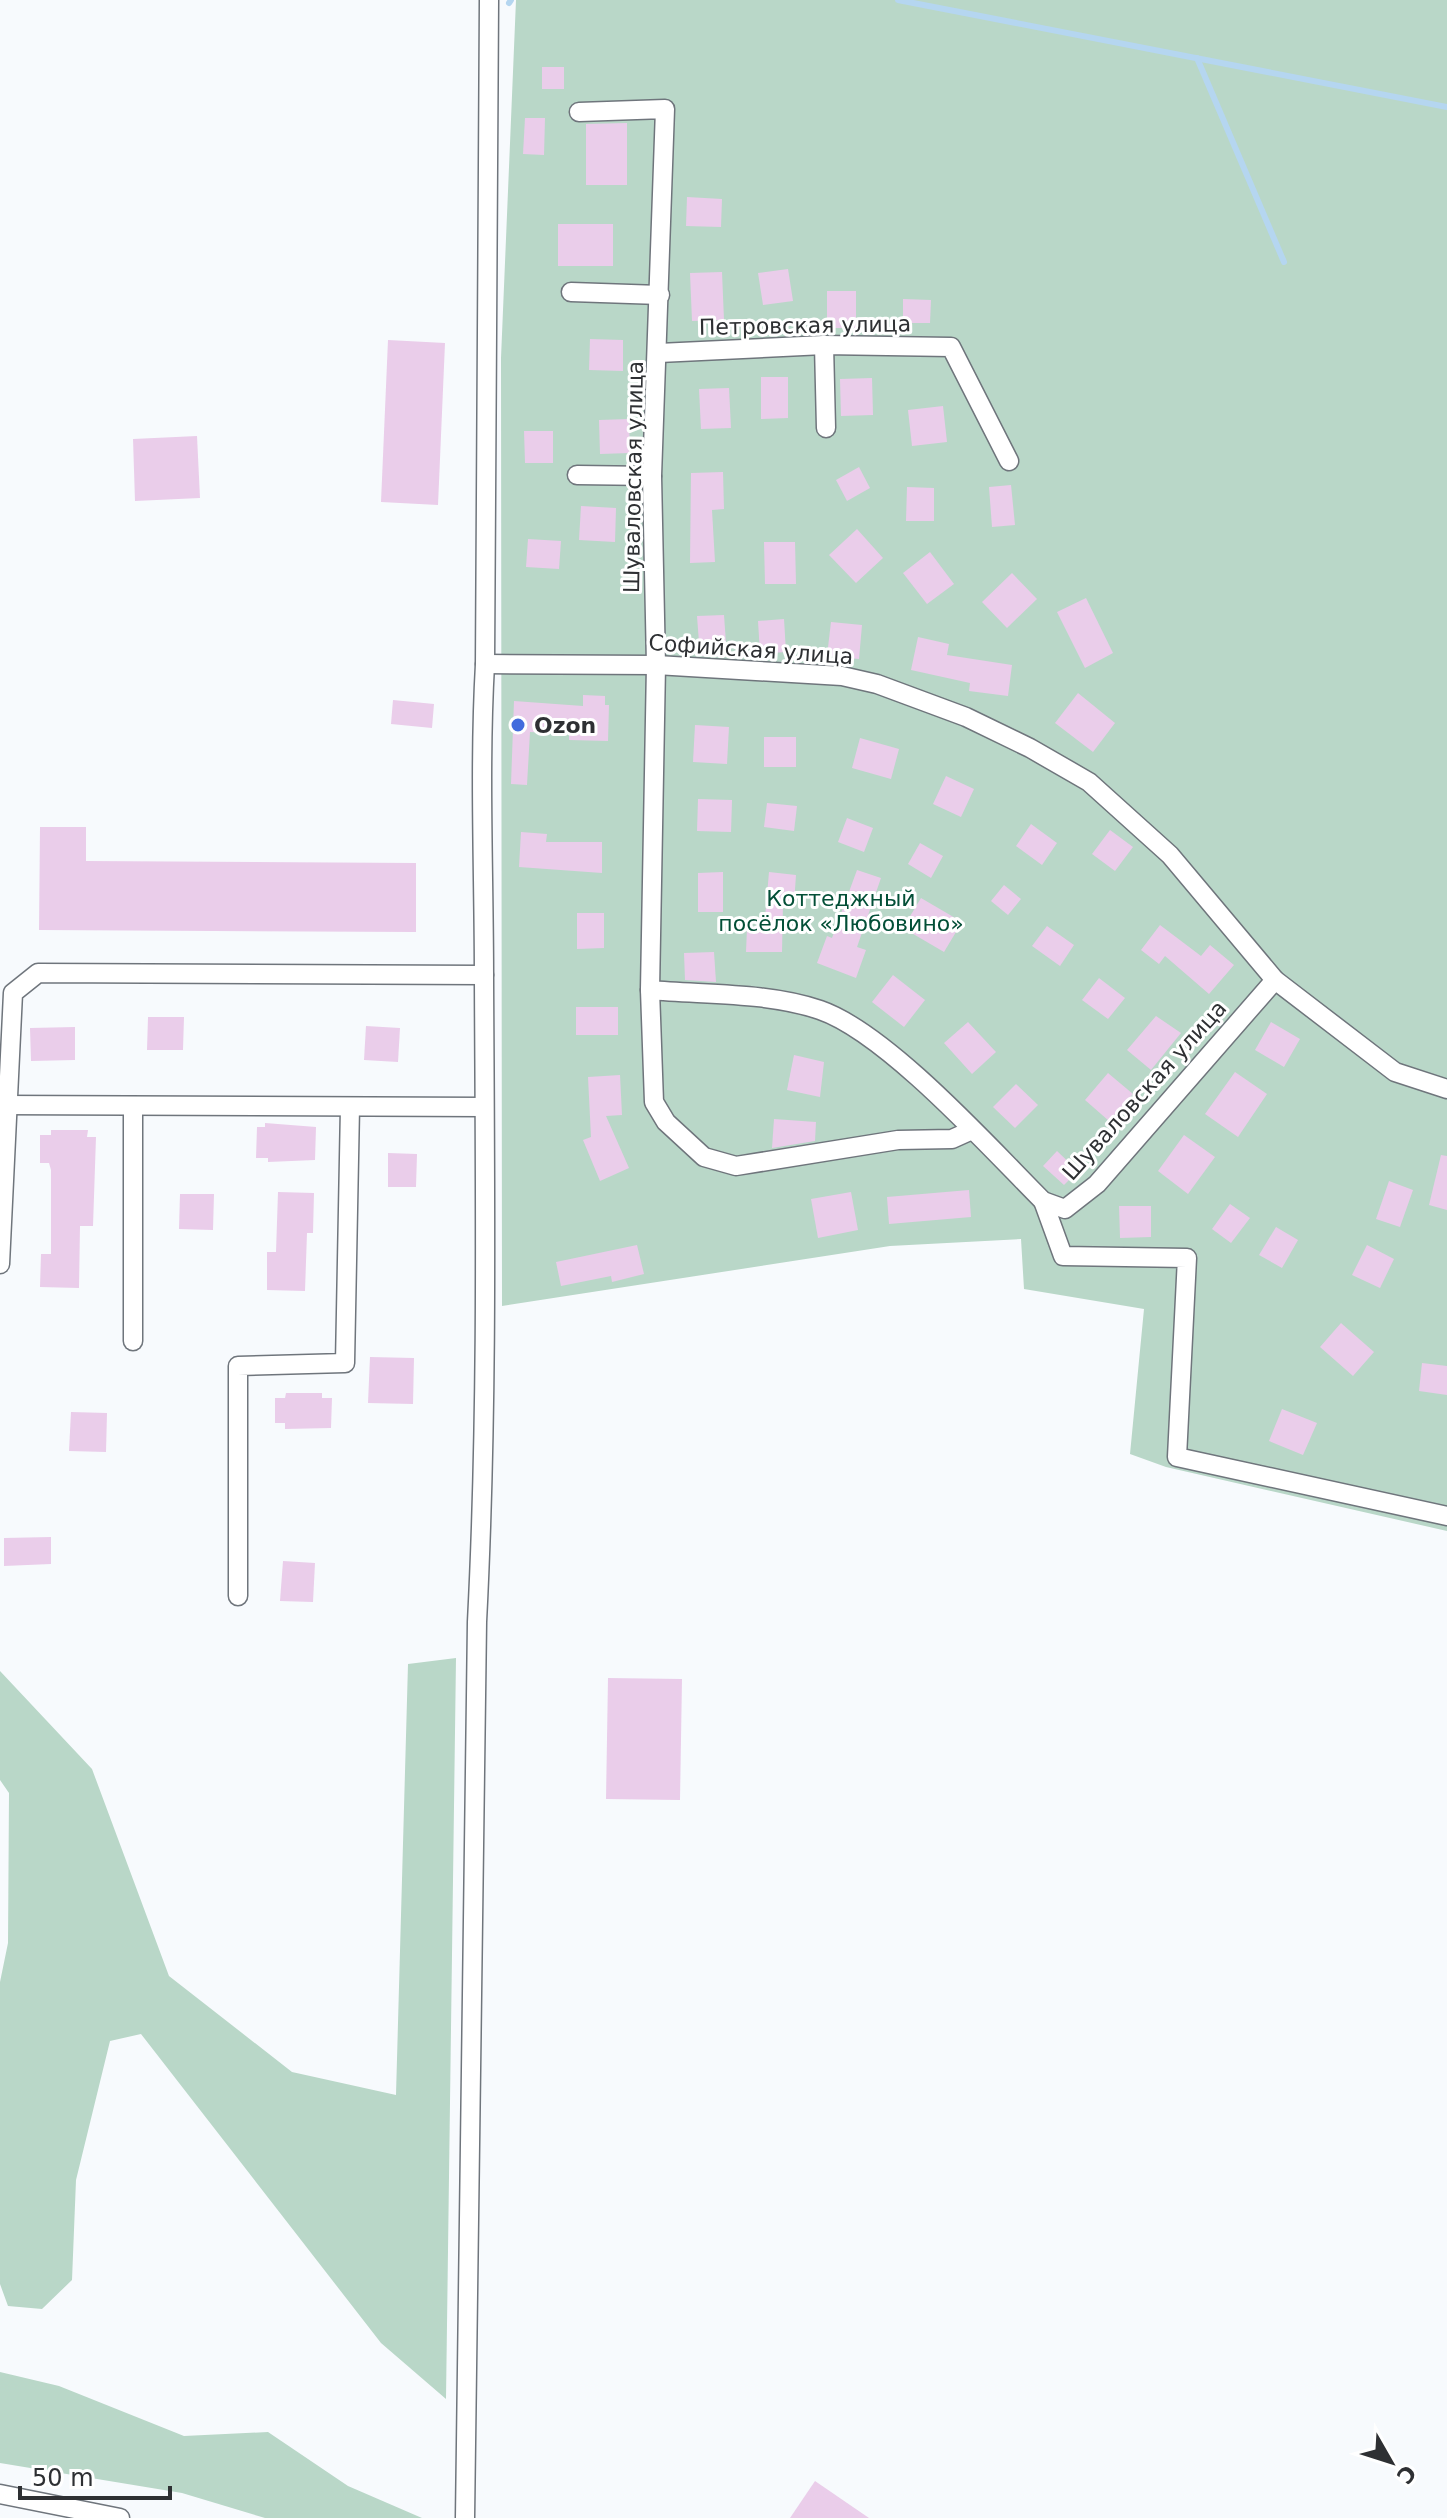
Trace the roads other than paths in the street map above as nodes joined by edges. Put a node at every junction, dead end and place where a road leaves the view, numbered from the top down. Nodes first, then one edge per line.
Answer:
1 (489, 0) edge
2 (579, 112) dead end
3 (571, 292) dead end
4 (660, 295) junction
5 (824, 345) junction
6 (659, 353) junction
7 (826, 428) dead end
8 (1009, 461) dead end
9 (577, 475) dead end
10 (652, 476) junction
11 (485, 664) junction
12 (656, 665) junction
13 (484, 975) junction
14 (1275, 980) junction
15 (650, 990) junction
16 (1447, 1089) edge
17 (3, 1105) edge
18 (133, 1106) junction
19 (350, 1107) junction
20 (484, 1107) junction
21 (972, 1130) junction
22 (1043, 1201) junction
23 (0, 1236) edge
24 (0, 1264) edge
25 (133, 1341) dead end
26 (1447, 1516) edge
27 (238, 1596) dead end
28 (0, 2494) edge
29 (120, 2518) edge
30 (465, 2518) edge

1 - 11 street
2 - 4 street, Шуваловская улица
3 - 4 street
4 - 6 street, Шуваловская улица
5 - 6 street, Петровская улица
5 - 7 street
5 - 8 street, Петровская улица
6 - 10 street, Шуваловская улица
9 - 10 street
10 - 12 street, Шуваловская улица
11 - 12 street, Софийская улица
11 - 13 street
12 - 14 street, Софийская улица
12 - 15 street, Шуваловская улица
13 - 17 street
13 - 20 street
14 - 16 street, Софийская улица
14 - 22 street, Шуваловская улица
15 - 21 street
15 - 21 street, Шуваловская улица
17 - 18 street
17 - 23 street
18 - 19 street
18 - 25 street
19 - 20 street
19 - 27 street
20 - 30 street
21 - 22 street
22 - 26 street
23 - 24 street
28 - 29 street

